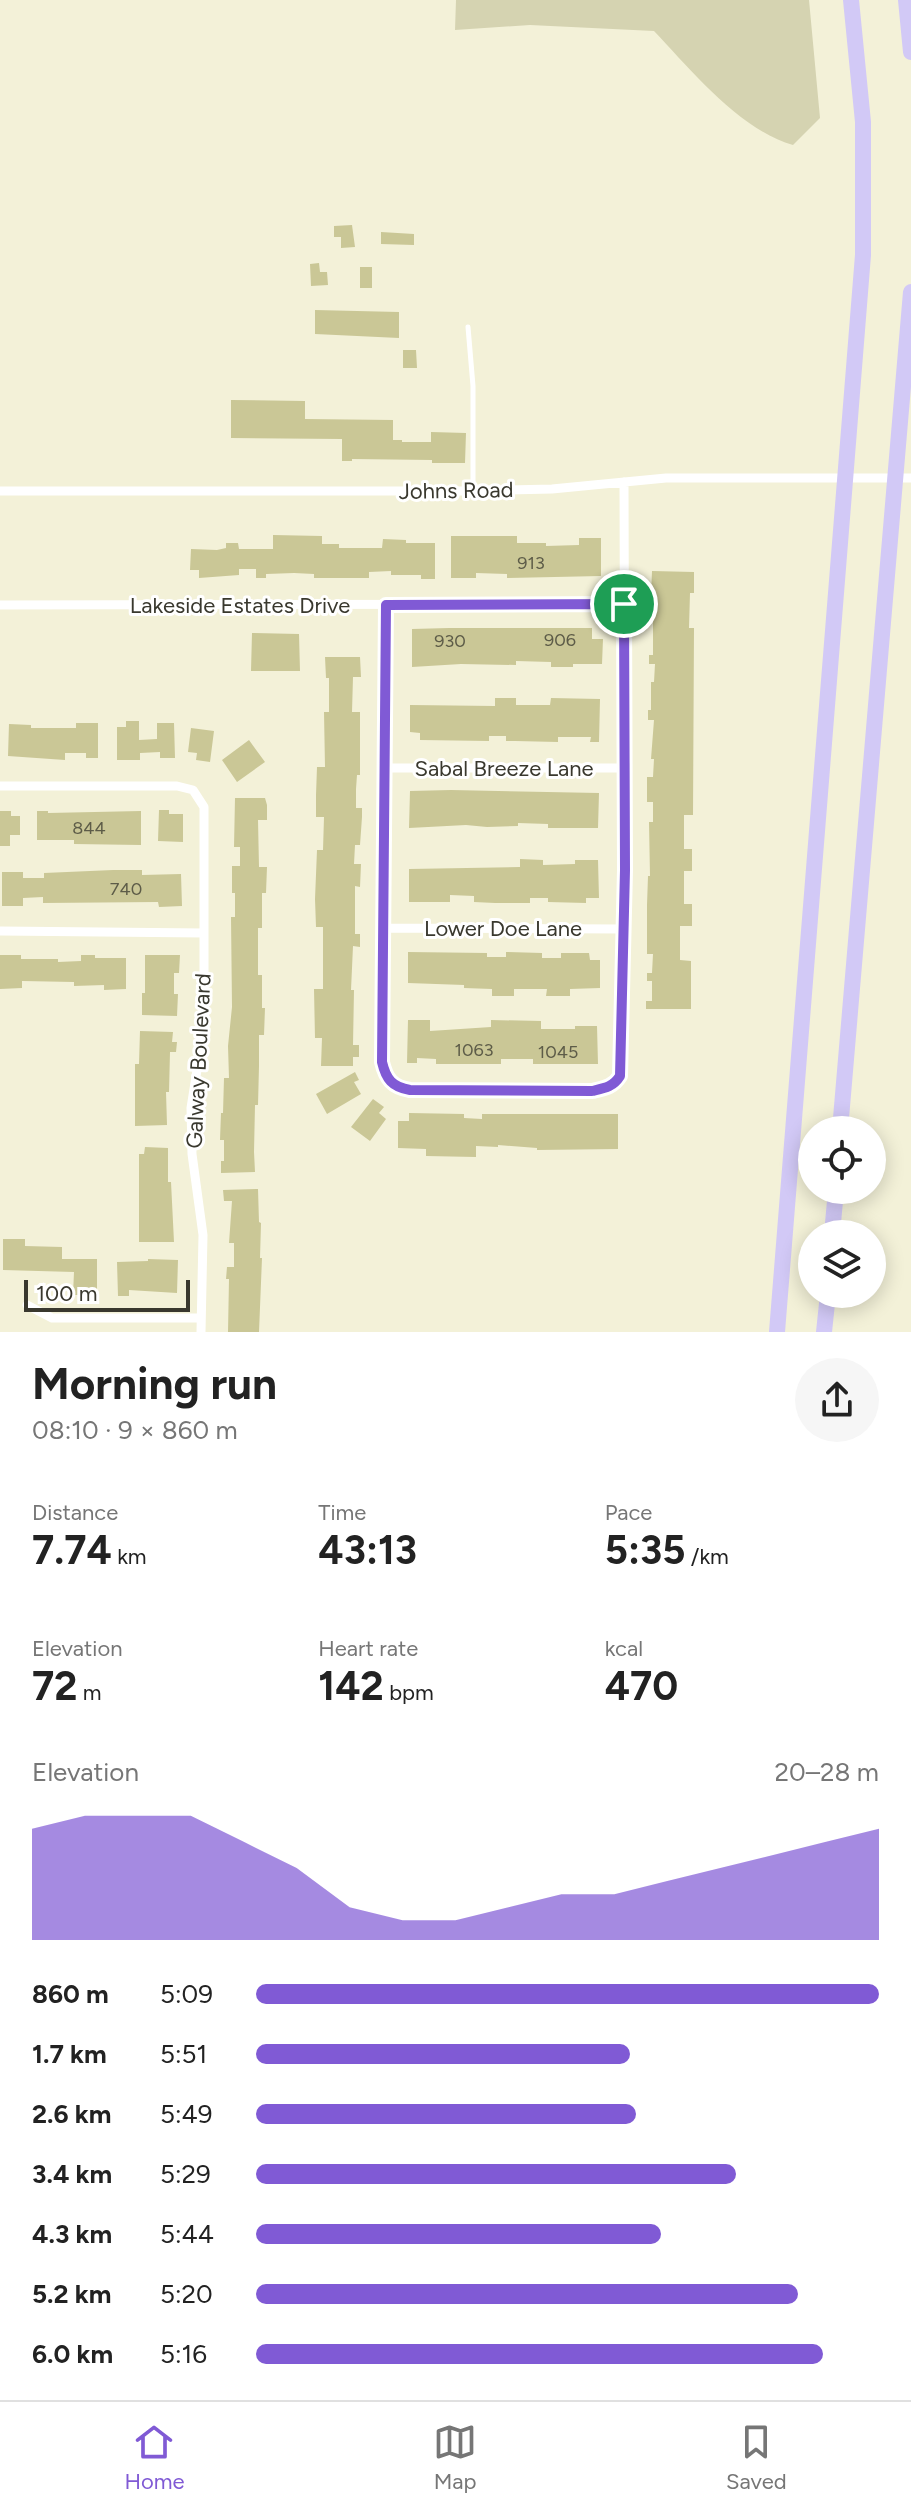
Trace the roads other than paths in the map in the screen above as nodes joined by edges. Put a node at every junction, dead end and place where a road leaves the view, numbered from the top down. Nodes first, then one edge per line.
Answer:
1 (851, 0) edge
2 (906, 0) edge
3 (911, 52) edge
4 (911, 292) edge
5 (468, 327) dead end
6 (911, 478) edge
7 (624, 482) junction
8 (0, 491) edge
9 (473, 491) junction
10 (624, 604) junction
11 (0, 605) edge
12 (386, 605) junction
13 (384, 768) junction
14 (624, 768) junction
15 (0, 786) edge
16 (383, 928) junction
17 (623, 929) junction
18 (0, 931) edge
19 (204, 933) junction
20 (841, 1116) edge
21 (27, 1305) dead end
22 (827, 1308) edge
23 (201, 1318) junction
24 (201, 1332) edge
25 (777, 1332) edge
26 (824, 1332) edge

1 - 25 highway
2 - 3 highway
4 - 20 highway
5 - 9 lane
6 - 7 street, Johns Road
7 - 9 street, Johns Road
7 - 10 street
8 - 9 street, Johns Road
10 - 12 street, Lakeside Estates Drive
10 - 14 street
11 - 12 street, Lakeside Estates Drive
12 - 13 street
13 - 14 street, Sabal Breeze Lane
13 - 16 street
14 - 17 street
15 - 19 street, Galway Boulevard
16 - 17 street, Lower Doe Lane
16 - 17 street
18 - 19 street
19 - 23 street, Galway Boulevard
21 - 23 street
22 - 26 highway
23 - 24 street, Galway Boulevard

